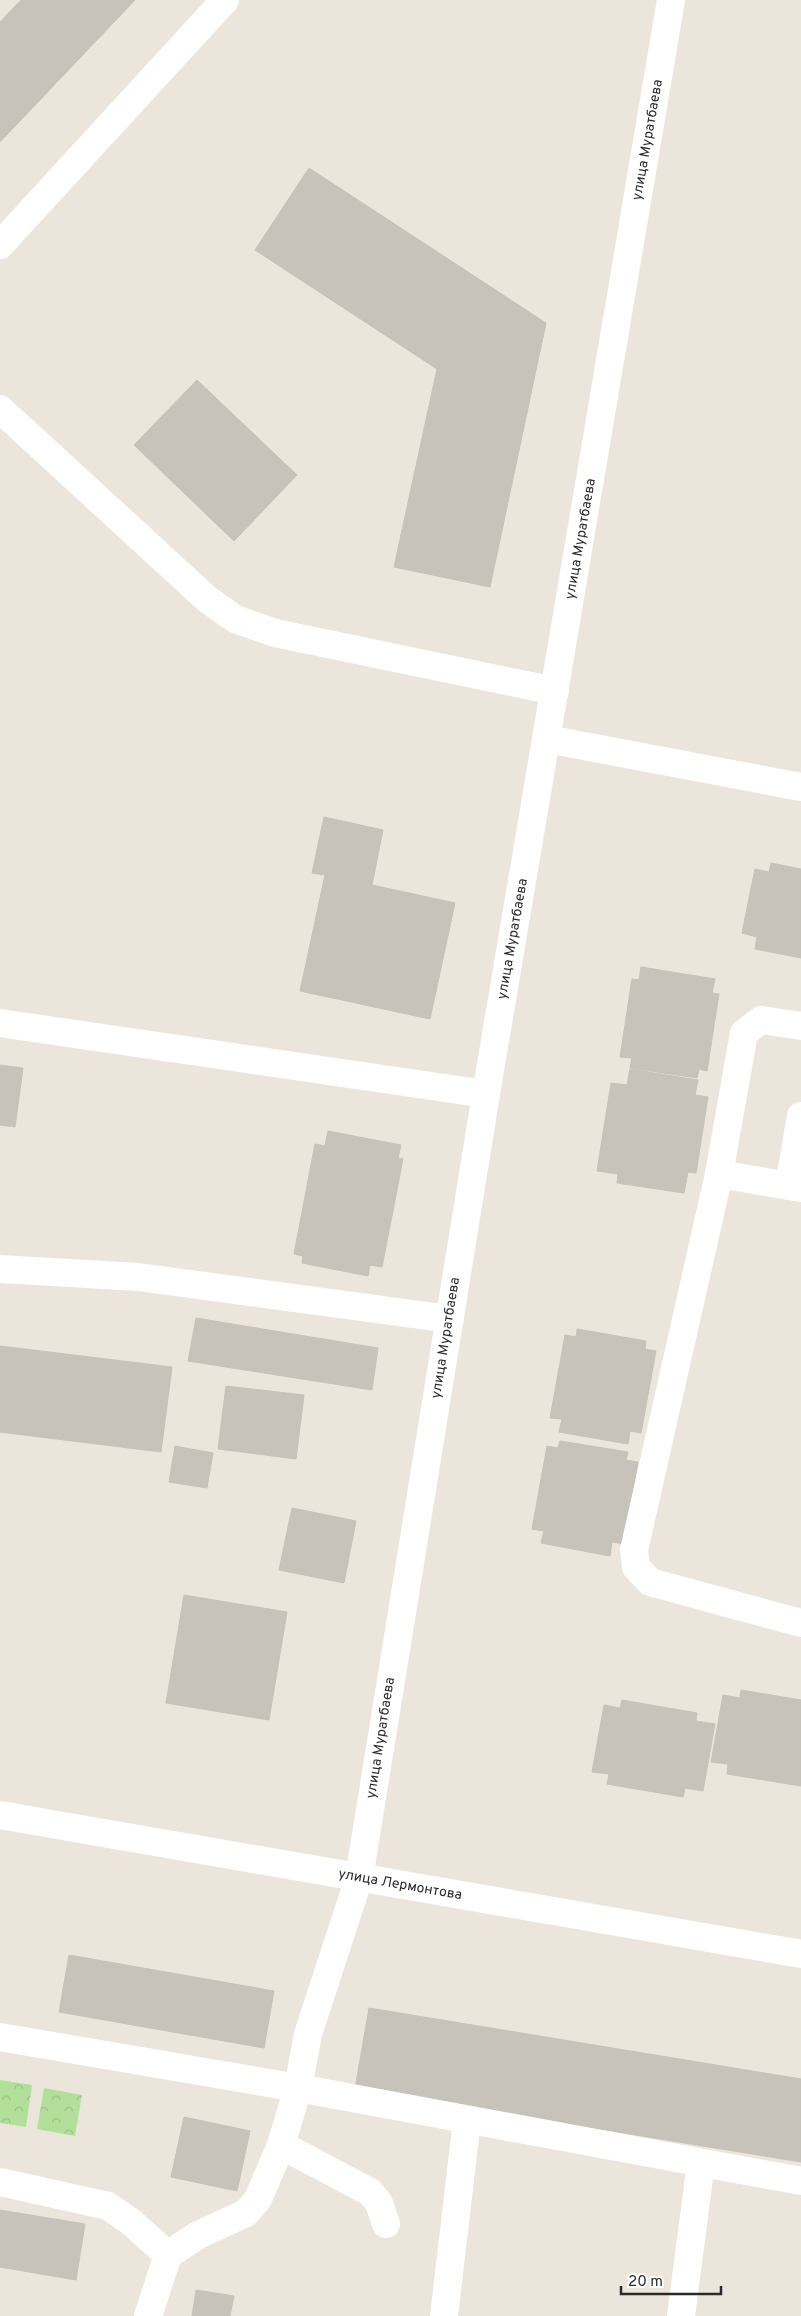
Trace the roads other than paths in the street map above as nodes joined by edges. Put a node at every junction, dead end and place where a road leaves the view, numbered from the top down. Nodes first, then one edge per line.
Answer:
1 (226, 0) edge
2 (671, 0) edge
3 (0, 245) edge
4 (0, 408) edge
5 (555, 691) junction
6 (547, 739) junction
7 (801, 787) edge
8 (0, 1023) edge
9 (801, 1026) edge
10 (486, 1094) junction
11 (801, 1116) edge
12 (719, 1174) junction
13 (795, 1187) edge
14 (0, 1269) edge
15 (450, 1319) junction
16 (801, 1623) edge
17 (0, 1815) edge
18 (359, 1878) junction
19 (801, 1954) edge
20 (0, 2037) edge
21 (298, 2088) junction
22 (467, 2120) junction
23 (281, 2144) junction
24 (701, 2163) junction
25 (801, 2181) edge
26 (0, 2182) edge
27 (386, 2224) dead end
28 (168, 2255) junction
29 (148, 2316) edge
30 (444, 2316) edge
31 (681, 2316) edge

1 - 3 street
2 - 5 street, улица Муратбаева
4 - 5 street
5 - 6 street, улица Муратбаева
6 - 7 street
6 - 10 street, улица Муратбаева
8 - 10 street
9 - 12 street
10 - 15 street, улица Муратбаева
11 - 13 street
12 - 13 street
12 - 16 street
14 - 15 street
15 - 18 street, улица Муратбаева
17 - 18 street, улица Лермонтова
18 - 19 street, улица Лермонтова
18 - 21 street, улица Муратбаева
20 - 21 street
21 - 22 street
21 - 23 street, улица Муратбаева
22 - 24 street
22 - 30 street
23 - 27 street
23 - 28 street, улица Муратбаева
24 - 25 street
24 - 31 street
26 - 28 street
28 - 29 street

